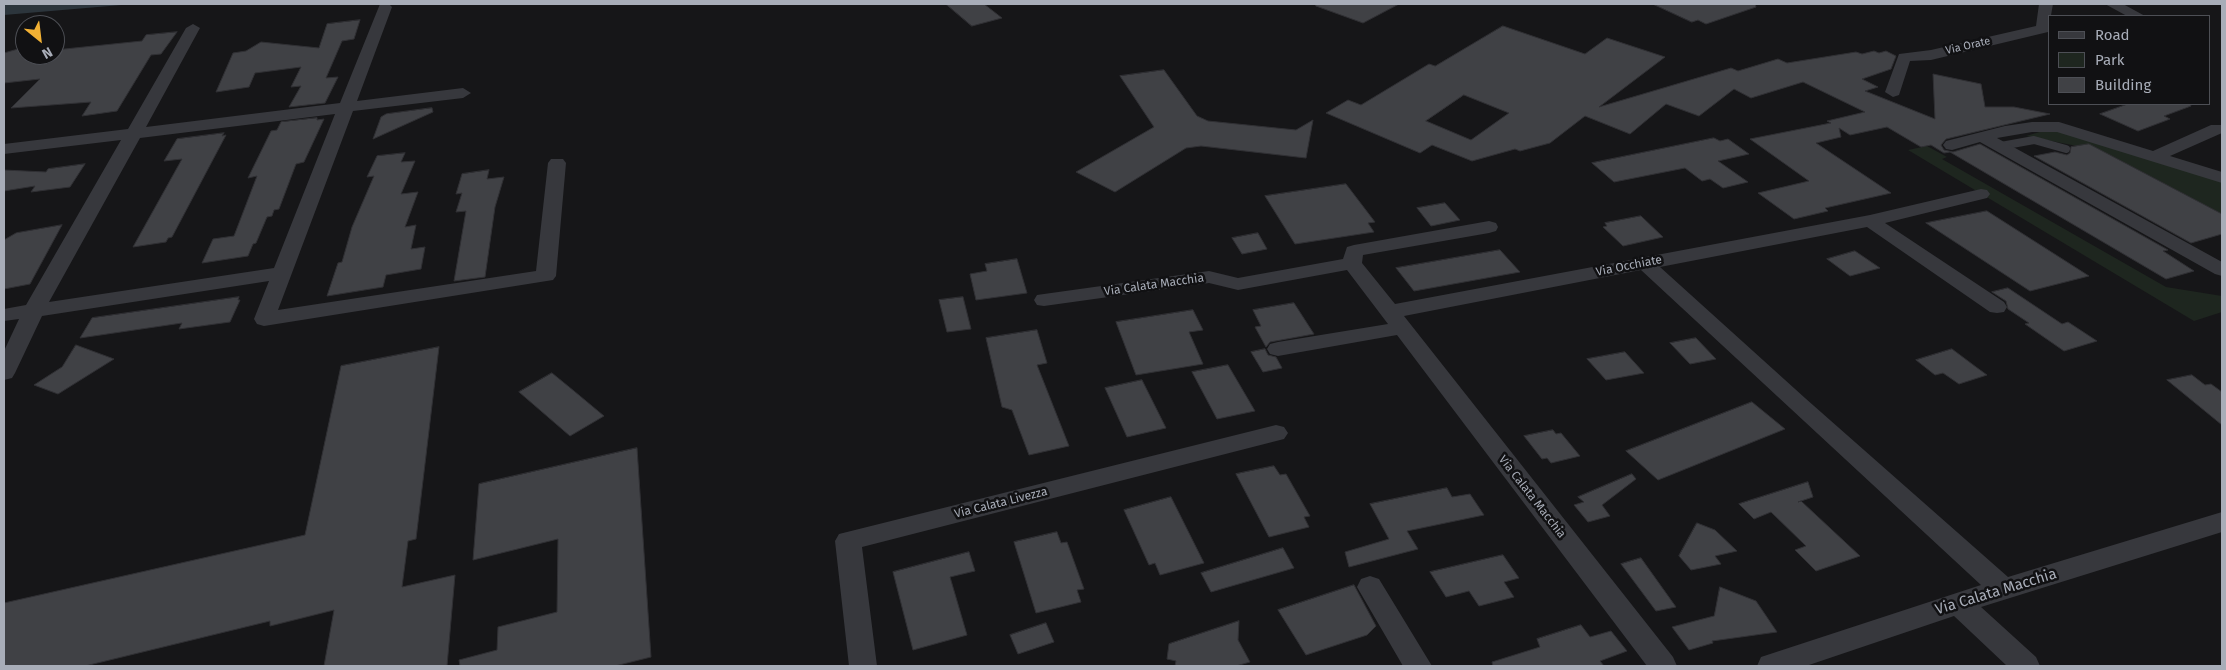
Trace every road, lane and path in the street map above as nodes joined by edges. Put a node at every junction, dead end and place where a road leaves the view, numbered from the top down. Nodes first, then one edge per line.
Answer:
1 (2046, 4) edge
2 (2112, 4) edge
3 (385, 7) dead end
4 (2136, 15) edge
5 (194, 28) dead end
6 (1893, 92) dead end
7 (463, 93) dead end
8 (347, 107) junction
9 (2217, 129) dead end
10 (133, 134) junction
11 (1983, 136) junction
12 (1952, 145) dead end
13 (2001, 146) junction
14 (4, 149) edge
15 (2066, 149) dead end
16 (2155, 156) junction
17 (558, 163) dead end
18 (2222, 178) edge
19 (1981, 194) dead end
20 (1870, 221) junction
21 (1488, 227) dead end
22 (2213, 257) edge
23 (1352, 263) junction
24 (1645, 263) junction
25 (282, 272) junction
26 (2219, 278) edge
27 (1044, 300) dead end
28 (1997, 307) dead end
29 (34, 310) junction
30 (4, 315) edge
31 (1394, 320) junction
32 (1278, 349) dead end
33 (4, 372) edge
34 (1276, 433) dead end
35 (2222, 522) edge
36 (1370, 587) dead end
37 (2004, 590) junction
38 (1959, 603) junction
39 (863, 666) edge
40 (1418, 666) edge
41 (1663, 666) edge
42 (1770, 666) edge
43 (2026, 666) edge

1 - 6 street, Via Orate
2 - 4 street
3 - 8 street
5 - 10 street
7 - 8 street
8 - 10 street
8 - 25 street
9 - 16 street
10 - 14 street
10 - 29 street
11 - 12 street
11 - 13 street
11 - 16 street
13 - 15 lane
13 - 22 street
16 - 18 street
17 - 25 street
19 - 20 street, Via Occhiate
20 - 24 street, Via Occhiate
20 - 28 street
21 - 23 street
22 - 26 street
23 - 27 street, Via Calata Macchia
23 - 31 street, Via Calata Macchia
24 - 31 street, Via Occhiate
24 - 37 street
25 - 29 street
29 - 30 street
29 - 33 street
31 - 32 street
31 - 41 street, Via Calata Macchia
34 - 39 street, Via Calata Livezza
35 - 37 street, Via Calata Macchia
36 - 40 street
37 - 38 street, Via Calata Macchia
38 - 42 street, Via Calata Macchia
38 - 43 street

